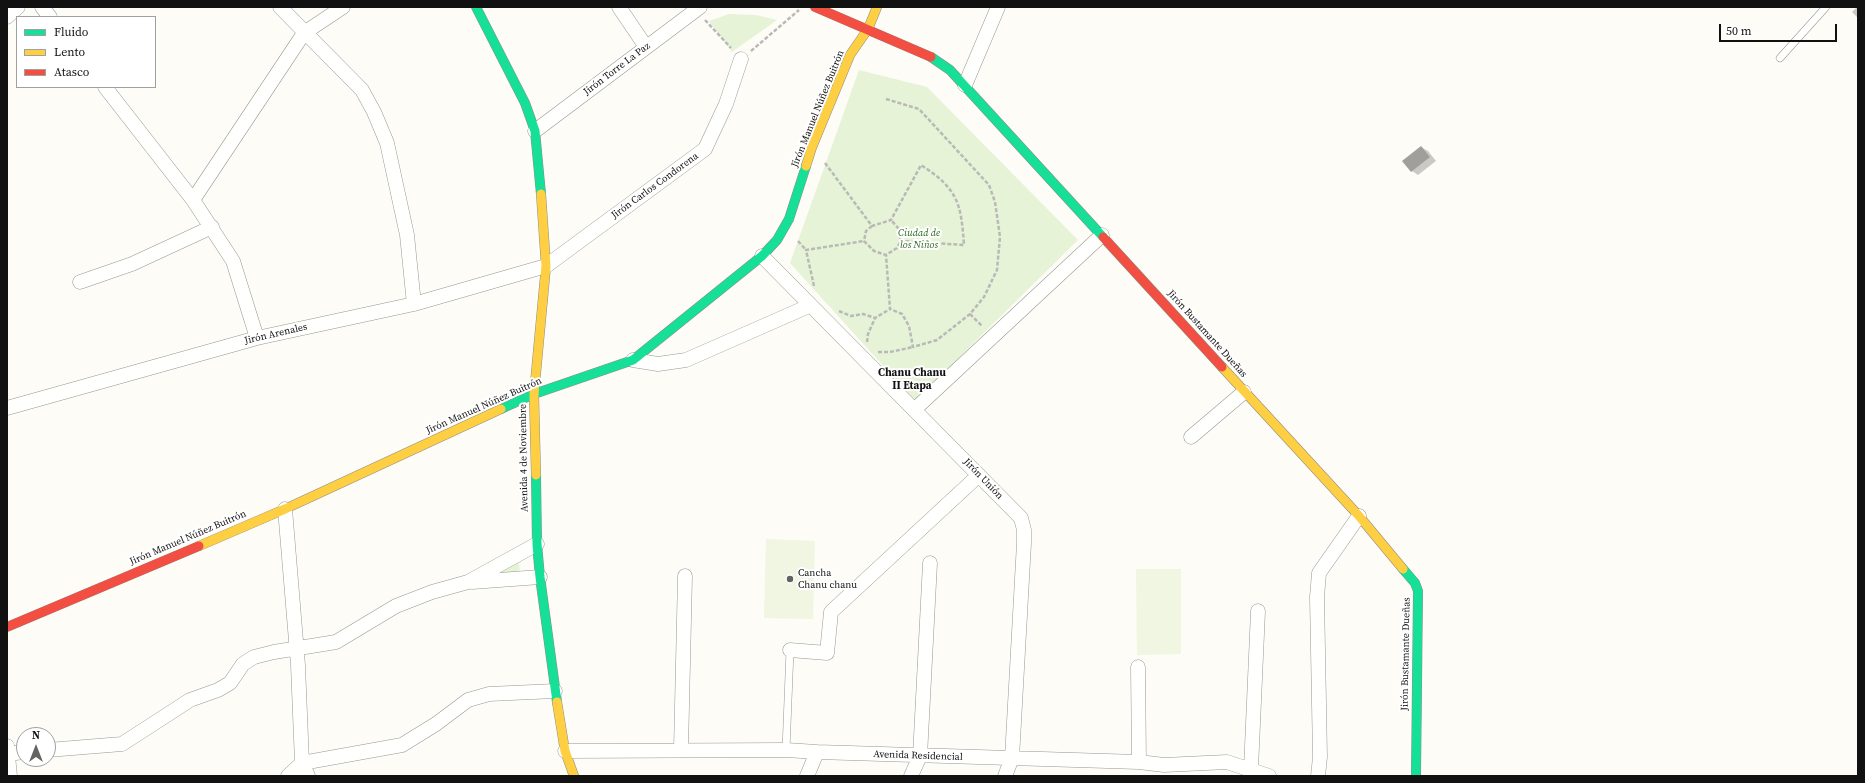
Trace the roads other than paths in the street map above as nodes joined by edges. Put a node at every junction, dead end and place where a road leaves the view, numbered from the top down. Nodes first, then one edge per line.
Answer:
1 (18, 7) edge
2 (42, 7) edge
3 (280, 7) edge
4 (343, 7) edge
5 (476, 7) edge
6 (619, 7) edge
7 (815, 7) edge
8 (877, 7) edge
9 (998, 7) edge
10 (1826, 7) edge
11 (698, 8) edge
12 (49, 16) edge
13 (7, 17) edge
14 (868, 29) junction
15 (304, 33) junction
16 (646, 47) junction
17 (1780, 58) dead end
18 (741, 59) road end
19 (965, 85) junction
20 (106, 88) edge
21 (535, 131) junction
22 (193, 200) junction
23 (212, 227) junction
24 (1102, 235) junction
25 (762, 256) junction
26 (546, 266) junction
27 (80, 282) dead end
28 (414, 304) junction
29 (809, 306) junction
30 (257, 338) junction
31 (633, 360) junction
32 (1244, 392) junction
33 (534, 394) junction
34 (7, 408) edge
35 (914, 410) junction
36 (1191, 437) dead end
37 (979, 475) junction
38 (285, 509) junction
39 (1359, 516) junction
40 (537, 544) junction
41 (930, 563) dead end
42 (685, 576) dead end
43 (540, 577) junction
44 (468, 582) junction
45 (1258, 611) dead end
46 (7, 627) edge
47 (297, 649) junction
48 (790, 650) joint
49 (1138, 667) dead end
50 (555, 690) junction
51 (7, 746) edge
52 (56, 749) edge
53 (681, 749) junction
54 (786, 750) junction
55 (565, 751) junction
56 (817, 752) junction
57 (8, 754) edge
58 (920, 756) junction
59 (1012, 758) junction
60 (1139, 762) junction
61 (302, 763) junction
62 (1117, 769) edge
63 (1251, 769) junction
64 (10, 776) edge
65 (288, 776) edge
66 (308, 776) edge
67 (574, 776) edge
68 (807, 776) edge
69 (911, 776) edge
70 (1004, 776) edge
71 (1269, 776) edge
72 (1318, 776) edge
73 (1416, 776) edge

1 - 13 street
2 - 12 street
3 - 15 street
4 - 15 street
5 - 21 street, Avenida 4 de Noviembre
6 - 16 street
7 - 14 street, Jirón Bustamante Dueñas
8 - 14 street, Jirón Manuel Núñez Buitrón
9 - 19 street
10 - 17 lane
11 - 16 street, Jirón Torre La Paz
14 - 19 street, Jirón Bustamante Dueñas
14 - 25 street, Jirón Manuel Núñez Buitrón
15 - 22 street
15 - 28 street
16 - 21 street, Jirón Torre La Paz
18 - 26 street, Jirón Carlos Condorena
19 - 24 street, Jirón Bustamante Dueñas
20 - 22 street
21 - 26 street, Avenida 4 de Noviembre
22 - 23 street
23 - 27 street
23 - 30 street
24 - 32 street, Jirón Bustamante Dueñas
24 - 35 street
25 - 29 street, Jirón Unión
25 - 31 street, Jirón Manuel Núñez Buitrón
26 - 28 street, Jirón Arenales
26 - 33 street, Avenida 4 de Noviembre
28 - 30 street, Jirón Arenales
29 - 31 street
29 - 35 street, Jirón Unión
30 - 34 street, Jirón Arenales
31 - 33 street, Jirón Manuel Núñez Buitrón
32 - 36 street
32 - 39 street, Jirón Bustamante Dueñas
33 - 38 street, Jirón Manuel Núñez Buitrón
33 - 40 street, Avenida 4 de Noviembre
35 - 37 street, Jirón Unión
37 - 48 street
37 - 59 street, Jirón Unión
38 - 46 street, Jirón Manuel Núñez Buitrón
38 - 47 street
39 - 72 street
39 - 73 street, Jirón Bustamante Dueñas
40 - 43 street, Avenida 4 de Noviembre
40 - 44 street
41 - 58 street
42 - 53 street
43 - 44 street
43 - 50 street, Avenida 4 de Noviembre
44 - 47 street
45 - 63 street
47 - 52 street
47 - 61 street
48 - 54 lane
49 - 60 street
50 - 55 street, Avenida 4 de Noviembre
50 - 61 street
51 - 57 street
53 - 54 street, Avenida Residencial
53 - 55 street, Avenida Residencial
54 - 56 street, Avenida Residencial
55 - 67 street, Avenida 4 de Noviembre
56 - 58 street, Avenida Residencial
56 - 68 street
57 - 64 street
58 - 59 street, Avenida Residencial
58 - 69 street
59 - 62 street, Avenida Residencial
59 - 70 street, Jirón Unión
60 - 62 street, Avenida Residencial
60 - 63 street, Avenida Residencial
61 - 65 street
61 - 66 street
63 - 71 street, Avenida Residencial

